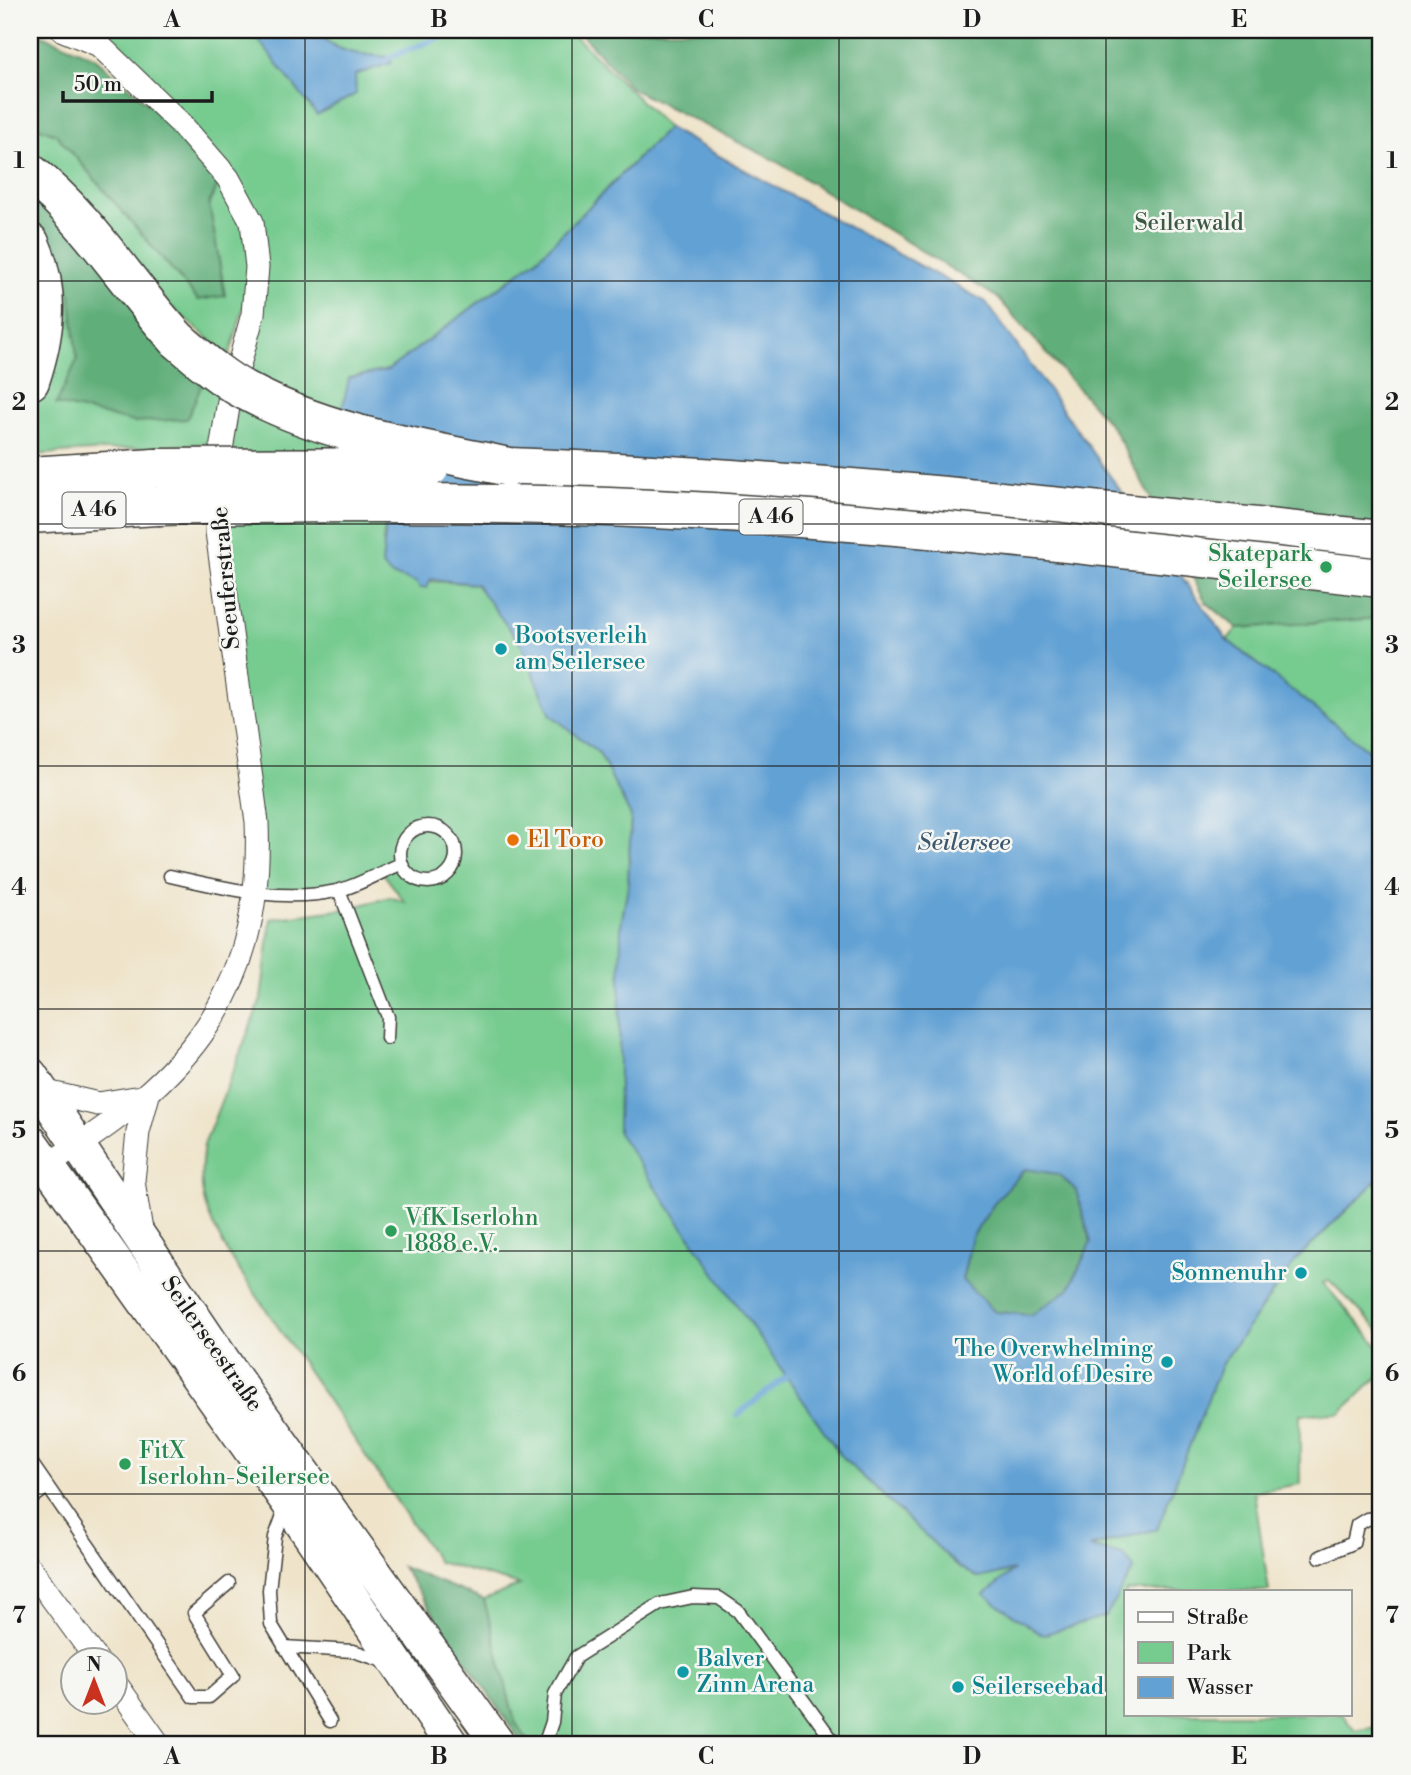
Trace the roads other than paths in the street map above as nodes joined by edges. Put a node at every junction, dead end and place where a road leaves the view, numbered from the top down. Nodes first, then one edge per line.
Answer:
1 (63, 30) edge
2 (30, 173) edge
3 (30, 243) edge
4 (30, 381) edge
5 (509, 467) junction
6 (30, 476) edge
7 (30, 514) edge
8 (1381, 540) edge
9 (1381, 578) edge
10 (401, 864) junction
11 (170, 876) dead end
12 (339, 890) junction
13 (256, 893) junction
14 (387, 1038) dead end
15 (36, 1083) edge
16 (148, 1096) junction
17 (77, 1145) junction
18 (36, 1160) edge
19 (143, 1244) junction
20 (30, 1461) edge
21 (47, 1487) junction
22 (30, 1500) edge
23 (288, 1503) junction
24 (1381, 1517) edge
25 (1320, 1557) dead end
26 (30, 1568) edge
27 (229, 1583) dead end
28 (87, 1646) edge
29 (284, 1647) junction
30 (396, 1664) junction
31 (130, 1705) edge
32 (330, 1721) dead end
33 (159, 1745) edge
34 (452, 1745) edge
35 (499, 1745) edge
36 (544, 1745) edge
37 (836, 1745) edge

1 - 13 street, Seeuferstraße
2 - 5 highway, bridge
3 - 4 highway
5 - 6 highway, A 46, bridge
5 - 8 highway, A 46
7 - 9 highway, A 46, bridge
10 - 10 lane
10 - 12 lane
11 - 13 lane
12 - 13 lane
12 - 14 lane
13 - 16 street, Seeuferstraße
15 - 16 street
15 - 17 main road, Seilerseestraße
16 - 17 street, Seeuferstraße
16 - 19 street, Seeuferstraße
17 - 18 street, Seeuferstraße
17 - 19 main road, Seilerseestraße
18 - 23 main road, Seilerseestraße
19 - 35 main road, Seilerseestraße
20 - 21 lane
21 - 22 lane
21 - 27 lane
23 - 29 lane
23 - 30 main road, Seilerseestraße
24 - 25 lane
26 - 28 street
29 - 30 lane
29 - 32 lane
30 - 34 main road, Seilerseestraße
31 - 33 street
36 - 37 lane

